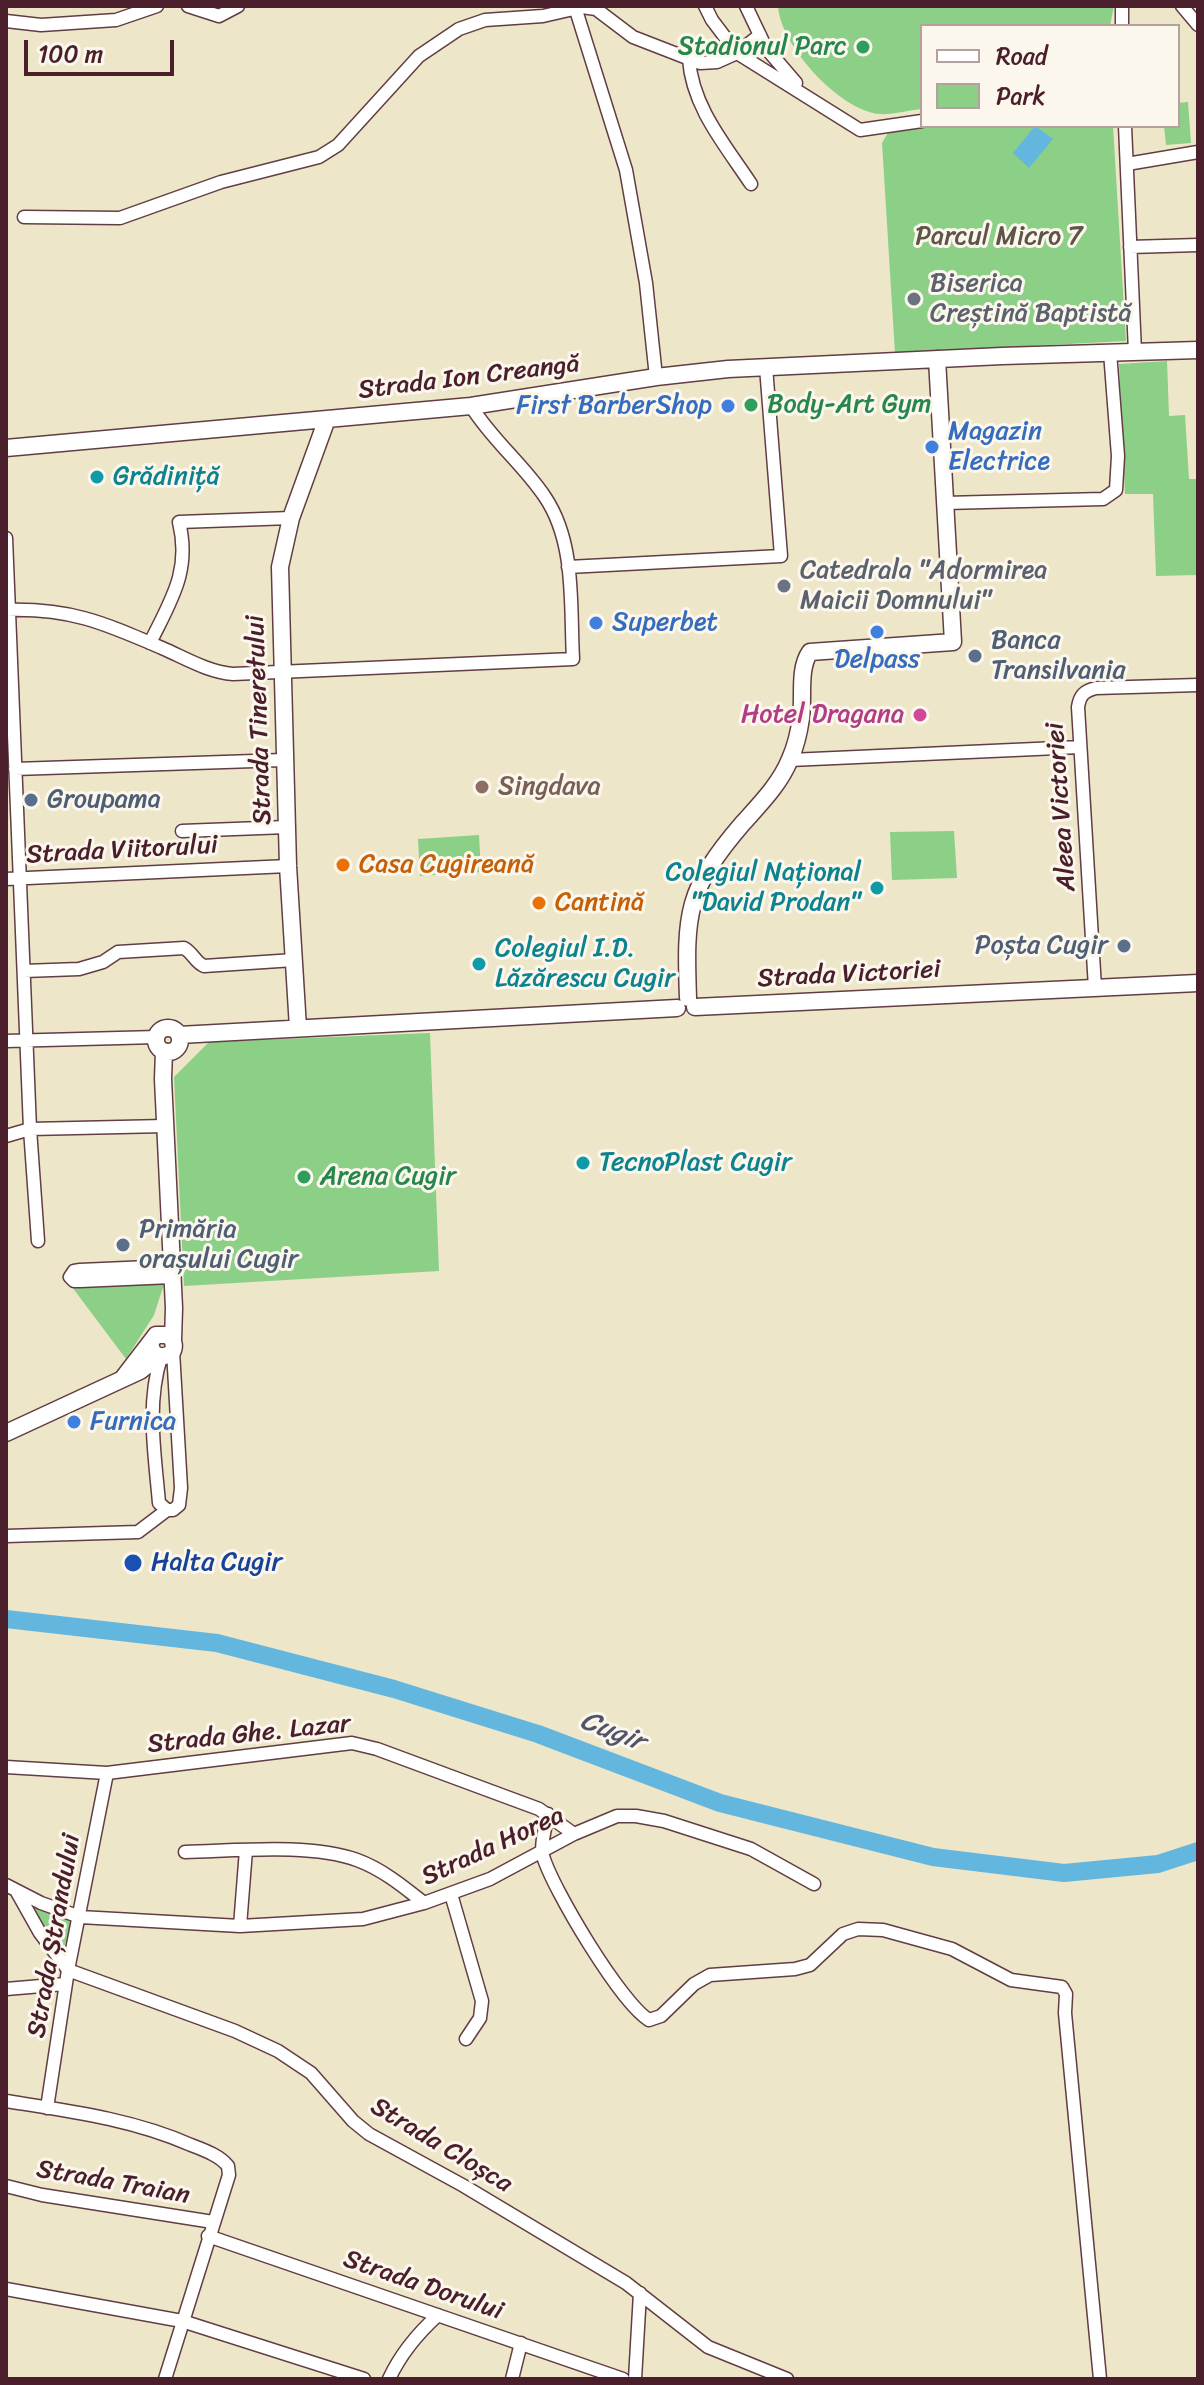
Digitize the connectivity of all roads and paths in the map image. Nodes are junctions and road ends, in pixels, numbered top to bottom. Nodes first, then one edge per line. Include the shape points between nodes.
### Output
1 (157, 6) edge
2 (188, 6) edge
3 (238, 6) edge
4 (481, 6) edge
5 (705, 6) edge
6 (746, 6) edge
7 (1182, 6) edge
8 (575, 7) edge
9 (485, 20) junction
10 (6, 21) edge
11 (1198, 25) edge
12 (760, 35) junction
13 (737, 53) junction
14 (689, 59) junction
15 (807, 95) junction
16 (920, 121) edge
17 (1125, 128) edge
18 (1198, 152) edge
19 (1127, 164) junction
20 (751, 184) dead end
21 (24, 217) dead end
22 (1198, 245) edge
23 (1130, 247) junction
24 (1198, 350) edge
25 (1110, 352) junction
26 (1135, 352) junction
27 (937, 359) junction
28 (766, 367) junction
29 (656, 377) junction
30 (471, 406) junction
31 (327, 419) junction
32 (6, 448) edge
33 (945, 503) junction
34 (291, 518) junction
35 (6, 538) edge
36 (7, 566) edge
37 (568, 567) junction
38 (8, 610) edge
39 (150, 643) junction
40 (282, 673) junction
41 (1198, 685) edge
42 (9, 719) edge
43 (1080, 747) junction
44 (284, 760) junction
45 (790, 760) junction
46 (15, 769) junction
47 (287, 827) junction
48 (182, 831) dead end
49 (288, 866) junction
50 (20, 877) junction
51 (6, 879) edge
52 (294, 960) junction
53 (24, 971) junction
54 (1198, 983) edge
55 (1095, 988) junction
56 (687, 1004) junction
57 (298, 1028) junction
58 (27, 1040) junction
59 (6, 1041) edge
60 (160, 1044) junction
61 (165, 1126) junction
62 (30, 1129) junction
63 (6, 1136) edge
64 (38, 1241) dead end
65 (80, 1276) dead end
66 (172, 1277) junction
67 (161, 1348) junction
68 (6, 1433) edge
69 (167, 1510) junction
70 (6, 1536) edge
71 (6, 1767) edge
72 (107, 1773) junction
73 (548, 1814) junction
74 (574, 1834) junction
75 (246, 1850) junction
76 (185, 1852) dead end
77 (542, 1853) junction
78 (814, 1884) dead end
79 (11, 1889) edge
80 (451, 1894) junction
81 (424, 1903) junction
82 (80, 1917) junction
83 (240, 1926) junction
84 (68, 1970) junction
85 (65, 1984) junction
86 (6, 1989) edge
87 (466, 2039) dead end
88 (6, 2101) edge
89 (47, 2108) junction
90 (6, 2186) edge
91 (213, 2222) junction
92 (208, 2236) junction
93 (6, 2289) edge
94 (640, 2293) junction
95 (438, 2315) junction
96 (182, 2321) junction
97 (521, 2343) junction
98 (165, 2379) edge
99 (364, 2379) edge
100 (389, 2379) edge
101 (512, 2379) edge
102 (623, 2379) edge
103 (635, 2379) edge
104 (787, 2379) edge
105 (1100, 2379) edge

1 - 10 street via 116,20 41,25
2 - 3 street via 219,16
4 - 9 street
5 - 13 street
6 - 12 street
7 - 11 street
8 - 9 street via 543,16
8 - 14 street via 596,9 633,37
8 - 29 street via 626,170
9 - 21 street via 459,29 419,56 338,145 319,157 221,182 120,218
12 - 13 street
12 - 15 street
13 - 14 street via 709,64
13 - 15 street
14 - 20 street via 708,120
15 - 16 street via 860,130
17 - 19 street
18 - 19 street
19 - 23 street
22 - 23 street
23 - 26 street
24 - 26 street, Strada Ion Creangă
25 - 26 street, Strada Ion Creangă
25 - 27 street, Strada Ion Creangă
25 - 33 street via 1116,490 1103,499
27 - 28 street, Strada Ion Creangă
27 - 33 street
28 - 29 street, Strada Ion Creangă
28 - 37 street via 781,556
29 - 30 street, Strada Ion Creangă
30 - 31 street, Strada Ion Creangă
30 - 37 street via 545,496 558,522
31 - 32 street, Strada Ion Creangă
31 - 34 street, Strada Tineretului
33 - 45 street via 953,642 810,652
34 - 39 street via 179,522 184,552 180,578
34 - 40 street, Strada Tineretului via 280,567
35 - 36 street
36 - 38 street
37 - 40 street via 573,659
38 - 39 street via 72,613
38 - 42 street
39 - 40 street via 222,673
40 - 44 street, Strada Tineretului
41 - 43 street, Aleea Victoriei via 1087,690 1079,698
42 - 46 street
43 - 45 street
43 - 55 street, Aleea Victoriei
44 - 46 street
44 - 47 street, Strada Tineretului
45 - 56 street via 776,785 714,858 695,892
46 - 50 street
47 - 48 street
47 - 49 street, Strada Tineretului
49 - 50 street, Strada Viitorului
49 - 52 street, Strada Tineretului
50 - 51 street, Strada Viitorului
50 - 53 street
52 - 53 street via 204,966 184,948 118,952 79,969
52 - 57 street, Strada Tineretului
53 - 58 street
54 - 55 street, Strada Victoriei
55 - 56 street, Strada Victoriei
56 - 57 street, Strada Victoriei
57 - 60 street, Strada Victoriei via 179,1035 175,1049
58 - 59 street
58 - 60 street
58 - 62 street
60 - 61 street
61 - 62 street
61 - 66 street
62 - 63 street
62 - 64 street
65 - 66 street
66 - 67 street
67 - 68 street via 120,1381
67 - 69 street via 152,1408 159,1503
67 - 69 street via 181,1498 179,1505
69 - 70 street via 138,1532
71 - 72 street, Strada Ghe. Lazar
72 - 73 street, Strada Ghe. Lazar via 352,1743
72 - 82 street, Strada Ștrandului
73 - 74 street, Strada Ghe. Lazar
73 - 77 street
74 - 77 street, Strada Horea
74 - 78 street, Strada Horea via 617,1816 664,1821 751,1849
75 - 76 street
75 - 81 street via 313,1851 357,1860
75 - 83 street
77 - 80 street, Strada Horea
77 - 105 street via 595,1952 649,2020 710,1975 810,1965 843,1934 867,1929 952,1949 1011,1980 1062,1987
79 - 82 street, Strada Horea
79 - 84 street
80 - 81 street, Strada Horea
80 - 87 street via 482,2001 480,2018
81 - 83 street, Strada Horea via 363,1919
82 - 83 street, Strada Horea
82 - 84 street, Strada Ștrandului
84 - 85 street, Strada Ștrandului
84 - 94 street, Strada Cloșca via 278,2051 311,2073 369,2134
85 - 86 street
85 - 89 street, Strada Ștrandului
88 - 89 street
89 - 91 street via 145,2127 220,2158 229,2175
90 - 91 street, Strada Traian
91 - 92 street
92 - 95 street, Strada Dorului
92 - 96 street
93 - 96 street
94 - 103 street
94 - 104 street, Strada Cloșca via 708,2347
95 - 97 street, Strada Dorului
95 - 100 street via 409,2344
96 - 98 street
96 - 99 street
97 - 101 street
97 - 102 street, Strada Dorului

